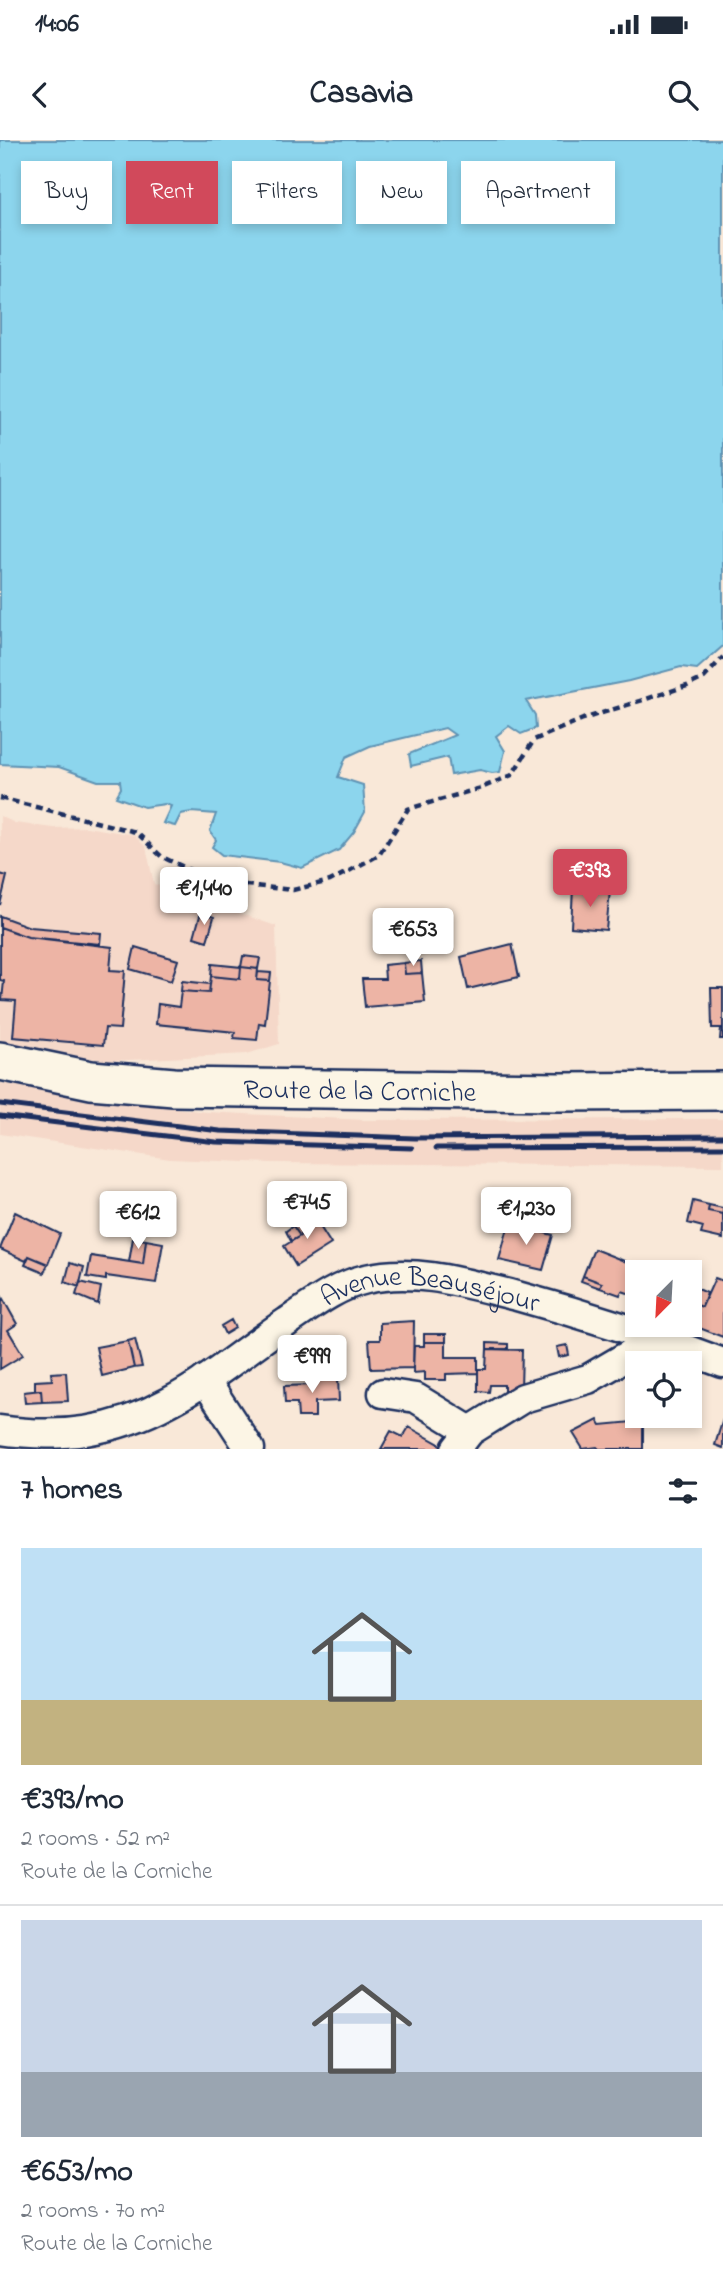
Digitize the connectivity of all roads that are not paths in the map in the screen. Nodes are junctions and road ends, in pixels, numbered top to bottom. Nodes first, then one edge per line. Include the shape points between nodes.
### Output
1 (0, 1061) edge
2 (723, 1091) edge
3 (658, 1338) junction
4 (723, 1363) edge
5 (205, 1380) junction
6 (383, 1393) dead end
7 (0, 1430) edge
8 (463, 1440) edge
9 (250, 1449) edge

1 - 2 main road, Route de la Corniche via 91,1080 174,1087
3 - 4 street, Avenue Beauséjour
3 - 5 street, Avenue Beauséjour via 453,1280 388,1275 338,1289
3 - 8 street via 588,1379 523,1398
5 - 7 street, Avenue Beauséjour via 141,1415 93,1430 63,1435
5 - 9 street
6 - 8 street via 416,1398

